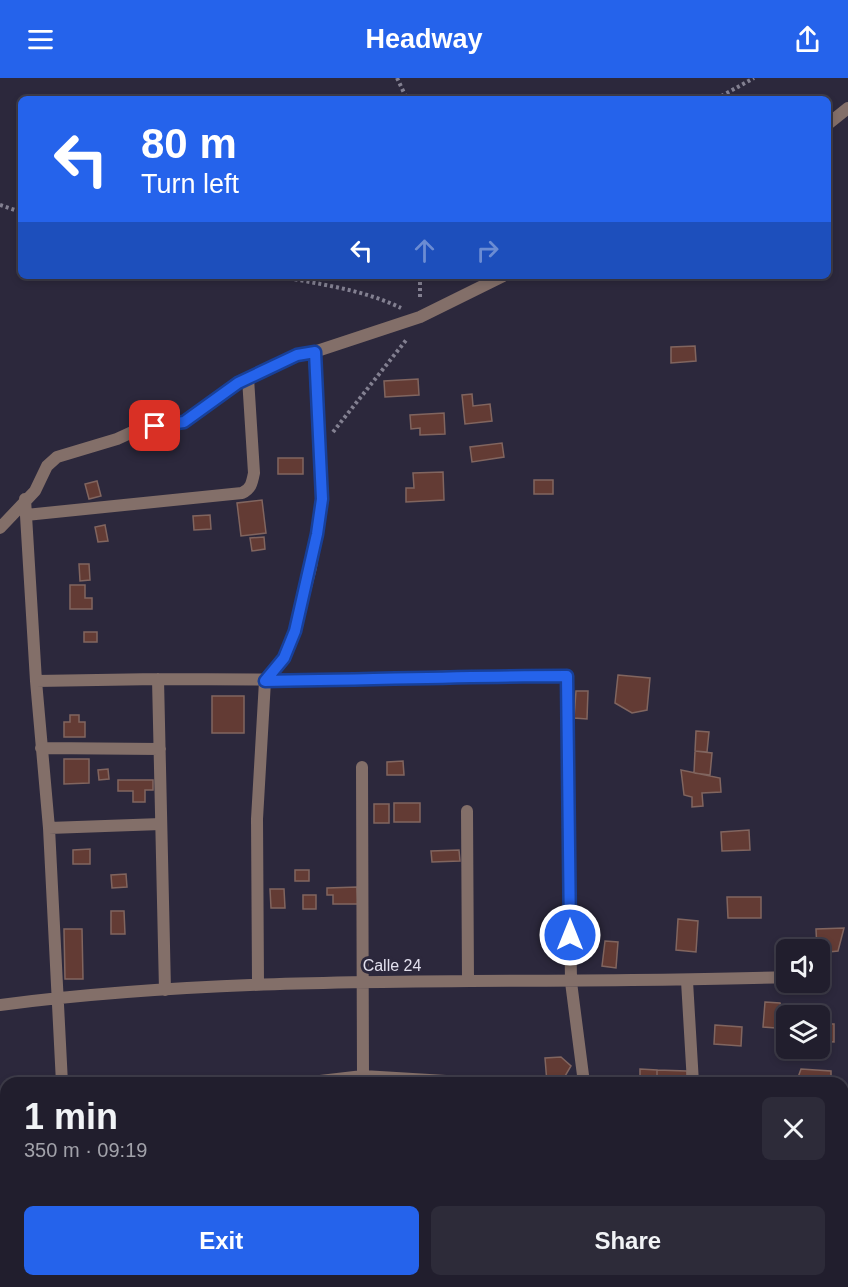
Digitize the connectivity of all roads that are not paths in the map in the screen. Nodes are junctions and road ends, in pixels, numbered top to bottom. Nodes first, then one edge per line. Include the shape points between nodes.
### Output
1 (848, 108) edge
2 (831, 122) edge
3 (497, 279) edge
4 (315, 352) junction
5 (248, 378) junction
6 (25, 499) junction
7 (26, 515) junction
8 (0, 528) edge
9 (158, 679) junction
10 (36, 681) junction
11 (265, 681) junction
12 (41, 748) junction
13 (160, 749) junction
14 (362, 767) dead end
15 (467, 811) dead end
16 (161, 824) junction
17 (49, 828) junction
18 (776, 977) edge
19 (363, 981) junction
20 (468, 981) junction
21 (687, 981) junction
22 (571, 982) junction
23 (258, 983) junction
24 (165, 990) junction
25 (57, 998) junction
26 (0, 1005) edge
27 (363, 1076) junction
28 (62, 1077) edge
29 (354, 1077) edge
30 (379, 1077) edge
31 (583, 1077) edge
32 (693, 1077) edge

1 - 2 street
3 - 4 street via 420,317
4 - 5 street via 297,355
4 - 11 street via 322,499 295,631 284,658
5 - 6 street via 184,422 147,427 57,457 47,466 35,491
5 - 7 street via 254,473 247,491
6 - 7 street
6 - 8 street
7 - 10 street
9 - 10 street
9 - 11 street
9 - 13 street
10 - 12 street
11 - 22 street via 567,676
11 - 23 street via 258,819
12 - 13 street
12 - 17 street
13 - 16 street
14 - 19 street
15 - 20 street
16 - 17 street
16 - 24 street
17 - 25 street
18 - 21 street, Calle 24
19 - 20 street, Calle 24
19 - 23 street, Calle 24
19 - 27 street
20 - 22 street, Calle 24
21 - 22 street, Calle 24
21 - 32 street
22 - 31 street
23 - 24 street, Calle 24
24 - 25 street, Calle 24
25 - 26 street, Calle 24
25 - 28 street
27 - 29 street
27 - 30 street

